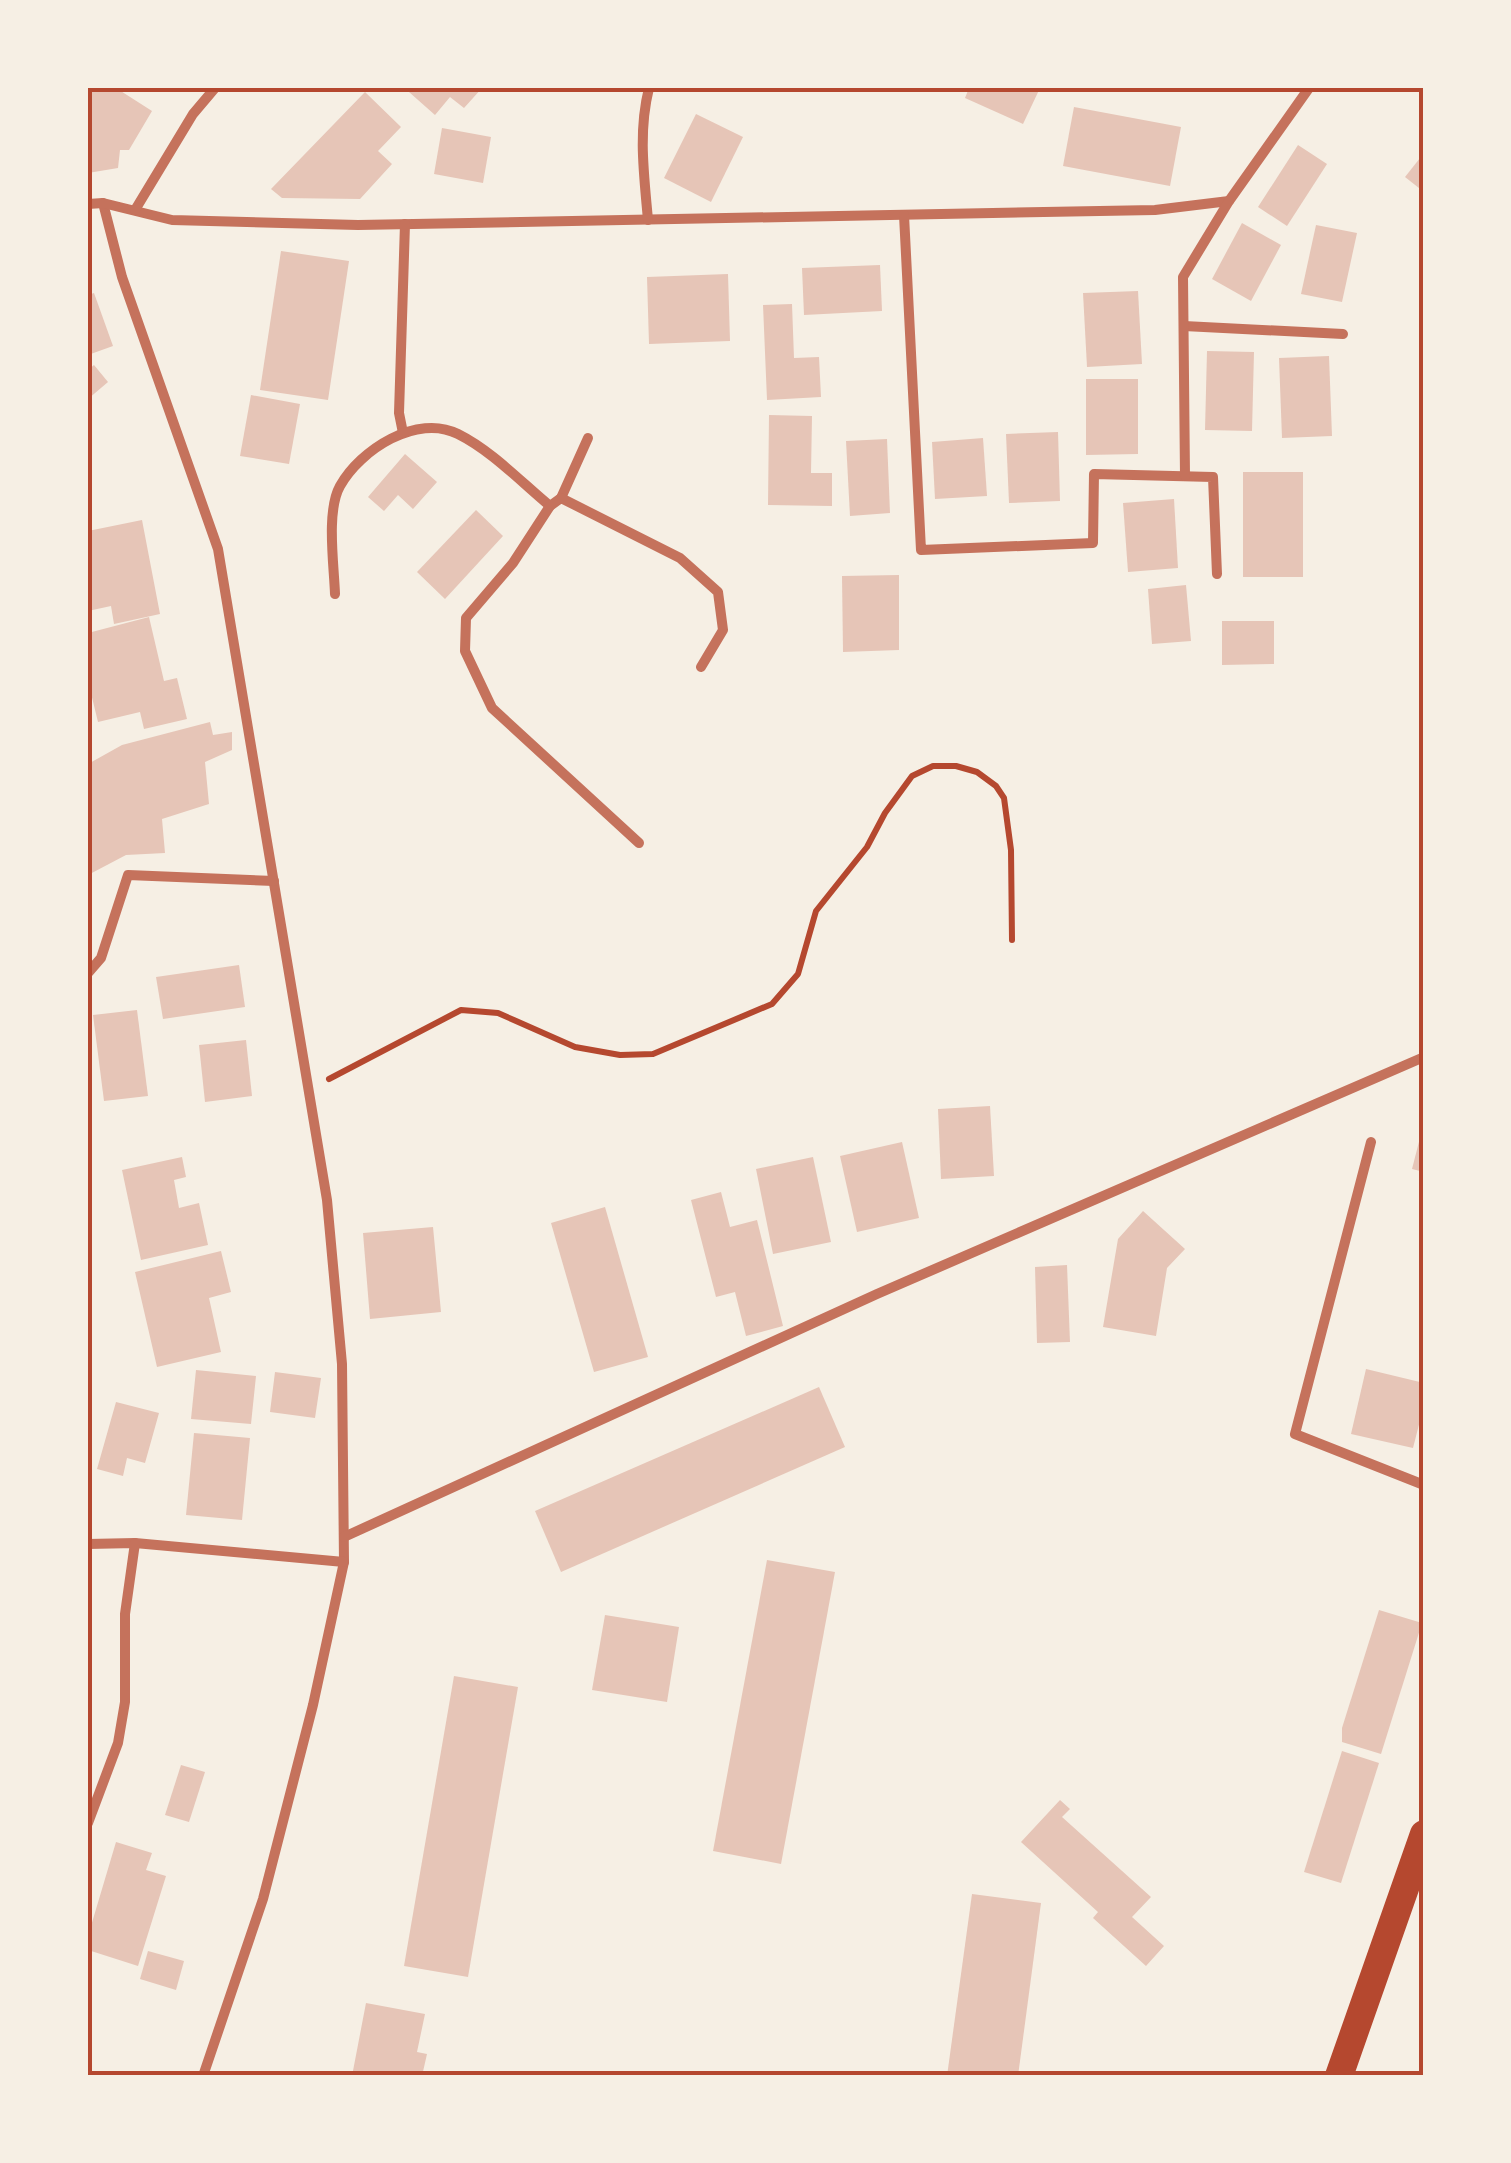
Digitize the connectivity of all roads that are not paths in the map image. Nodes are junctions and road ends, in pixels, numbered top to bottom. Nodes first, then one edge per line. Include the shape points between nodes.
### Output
1 (215, 88) edge
2 (649, 88) edge
3 (1310, 88) edge
4 (1228, 201) junction
5 (103, 203) junction
6 (88, 204) edge
7 (135, 210) junction
8 (904, 214) junction
9 (648, 220) junction
10 (405, 224) junction
11 (1184, 326) junction
12 (1343, 334) dead end
13 (403, 433) junction
14 (588, 438) dead end
15 (1185, 476) junction
16 (561, 498) junction
17 (550, 506) junction
18 (1217, 574) dead end
19 (335, 594) dead end
20 (702, 667) dead end
21 (640, 843) dead end
22 (274, 881) junction
23 (88, 973) edge
24 (1424, 1057) edge
25 (1371, 1142) dead end
26 (1424, 1485) edge
27 (344, 1537) junction
28 (135, 1543) junction
29 (88, 1544) edge
30 (344, 1562) junction
31 (88, 1823) edge
32 (1422, 1843) edge
33 (203, 2076) edge
34 (1339, 2076) edge

1 - 7 street
2 - 9 street via 641,148
3 - 4 street
4 - 8 street via 1155,210
4 - 11 street via 1182,277
5 - 6 street
5 - 7 street
5 - 22 street via 122,277 218,548
7 - 10 street via 172,220
8 - 9 street
8 - 15 street via 921,550 1093,543 1094,474
9 - 10 street
10 - 13 street
11 - 12 street
11 - 15 street
13 - 17 street via 454,432
13 - 19 street via 365,457 339,488
14 - 16 street
15 - 18 street via 1213,477
16 - 17 street
16 - 20 street via 680,558 718,592 723,630
17 - 21 street via 466,618 465,651 492,708
22 - 23 street via 128,875 101,958
22 - 27 street via 327,1200 342,1364
24 - 27 street via 877,1294
25 - 26 street via 1295,1434
27 - 30 street
28 - 29 street
28 - 30 street
28 - 31 street via 125,1614 125,1702 118,1743
30 - 33 street via 263,1900
32 - 34 highway

